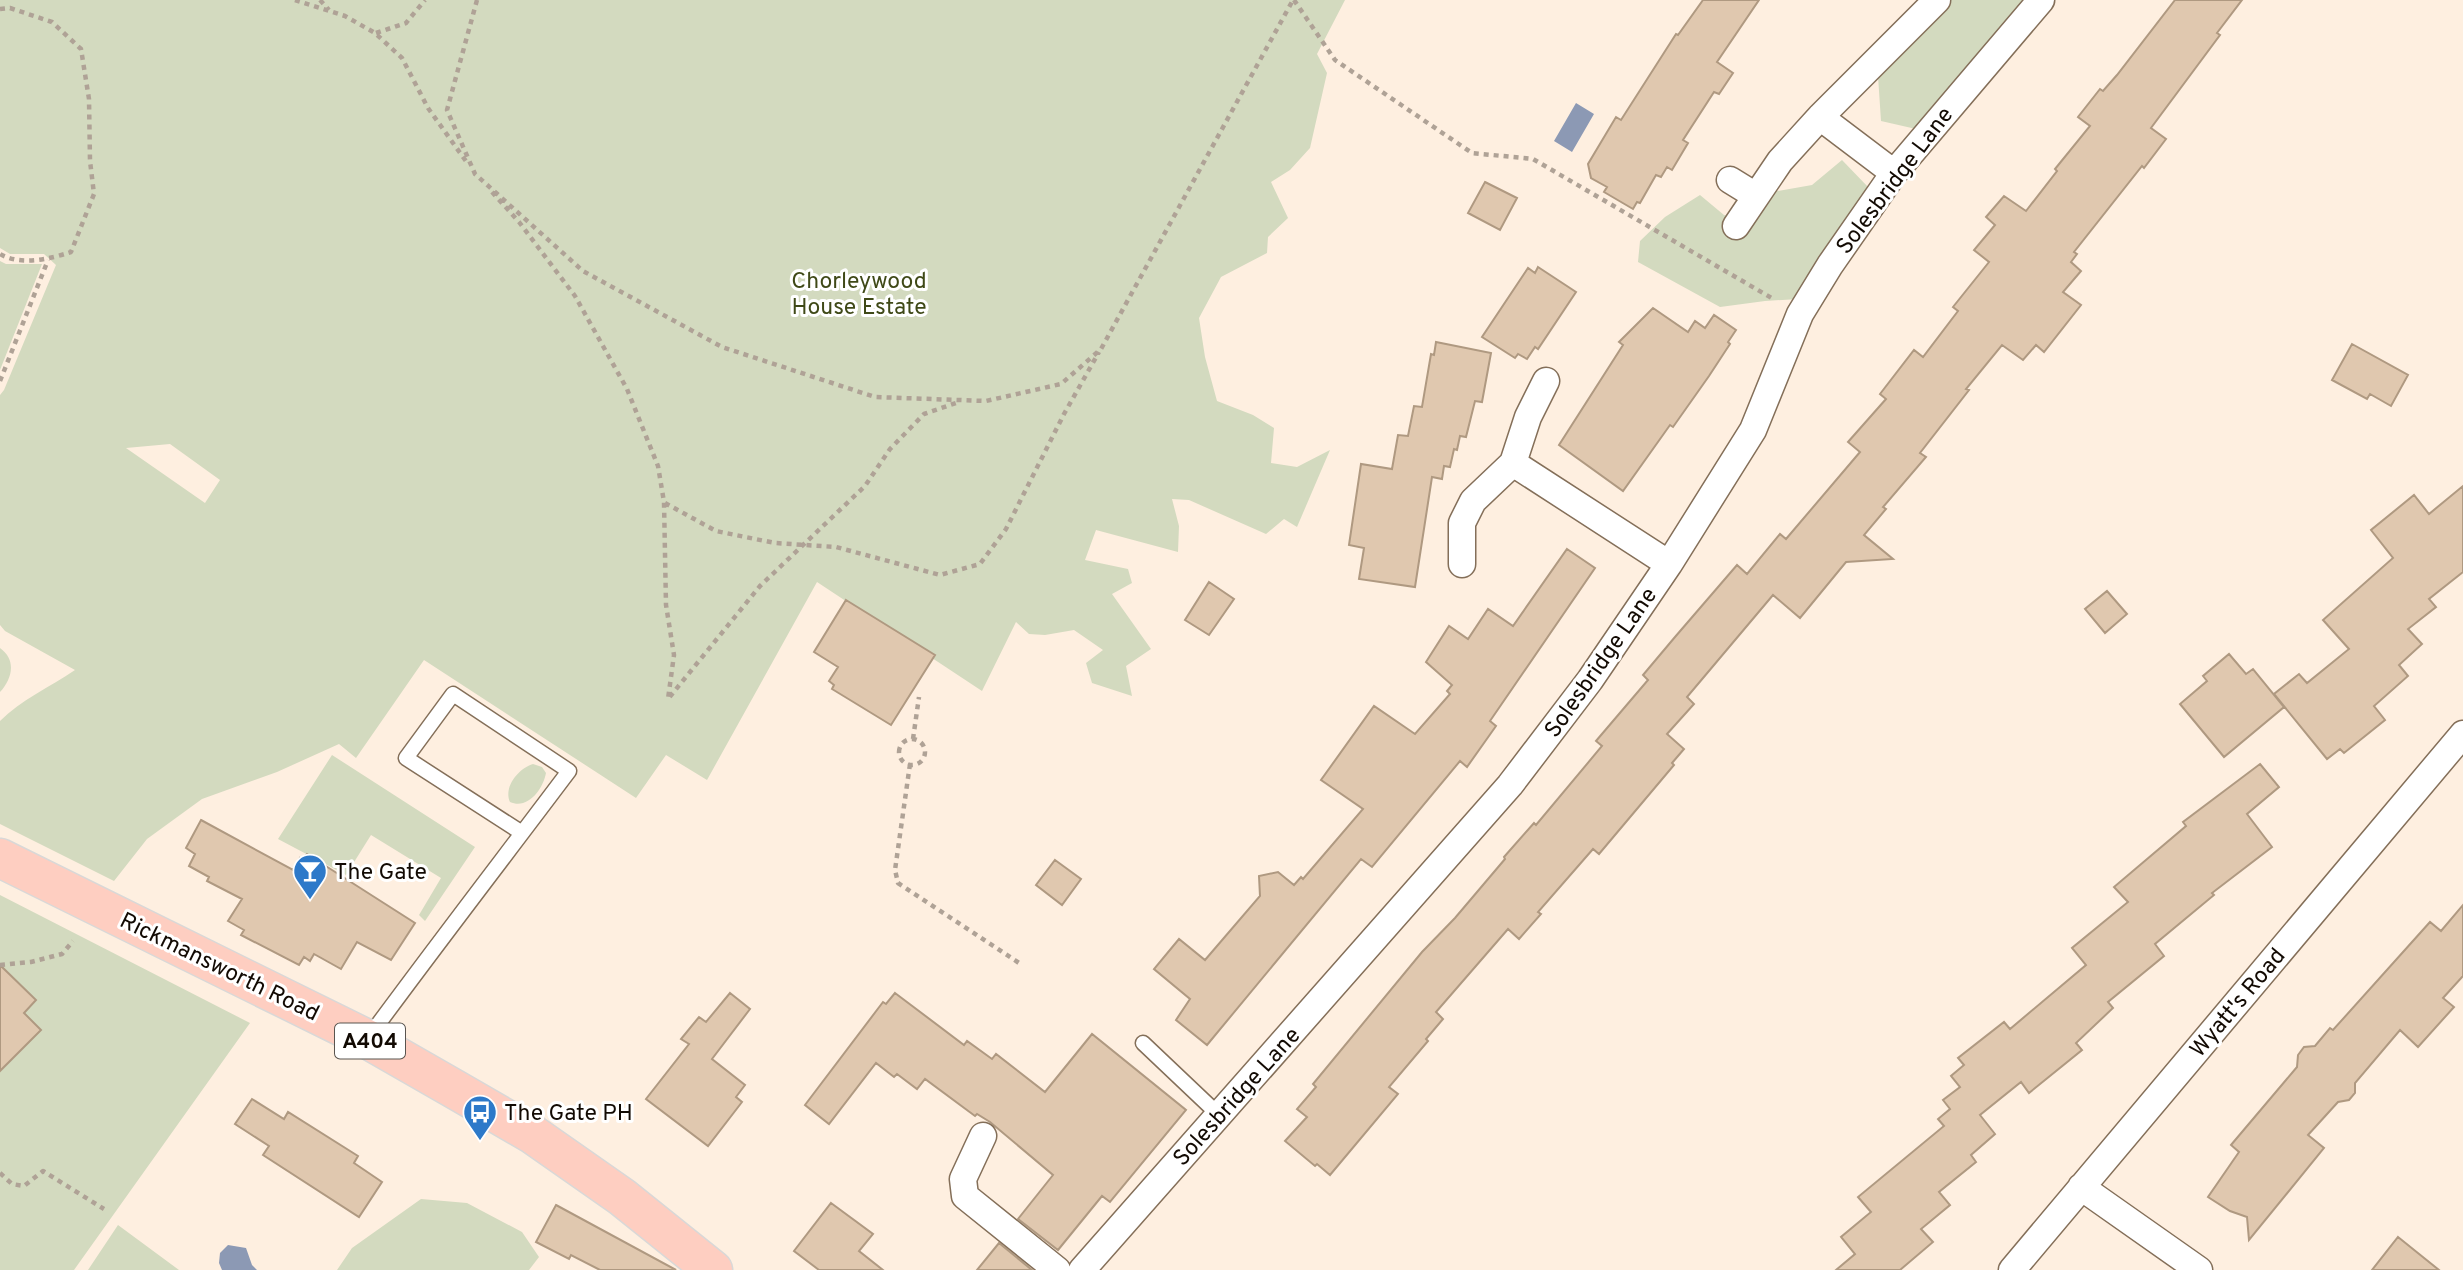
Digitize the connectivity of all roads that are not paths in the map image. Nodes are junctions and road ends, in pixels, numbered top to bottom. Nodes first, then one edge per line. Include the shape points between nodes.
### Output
1 (1937, 0) edge
2 (2040, 0) edge
3 (1820, 117) junction
4 (1894, 173) junction
5 (1730, 180) dead end
6 (1756, 196) junction
7 (1736, 226) dead end
8 (1546, 382) dead end
9 (1513, 463) junction
10 (1462, 564) dead end
11 (1669, 564) junction
12 (2463, 734) edge
13 (522, 834) junction
14 (0, 858) edge
15 (367, 1039) junction
16 (1143, 1043) dead end
17 (1220, 1116) junction
18 (983, 1136) dead end
19 (2081, 1187) junction
20 (713, 1270) edge
21 (1057, 1270) edge
22 (1082, 1270) edge
23 (2012, 1270) edge
24 (2199, 1270) edge

1 - 3 street
2 - 4 street, Solesbridge Lane
3 - 4 street
3 - 6 street
4 - 11 street, Solesbridge Lane via 1800,314 1753,430
5 - 6 street
6 - 7 street
8 - 9 street
9 - 10 street via 1473,501 1462,523
9 - 11 street
11 - 17 street, Solesbridge Lane via 1590,680 1510,785
12 - 19 street, Wyatt's Road
13 - 13 lane via 569,771 453,694 406,758
13 - 15 lane
14 - 15 main road, Rickmansworth Road / A404
15 - 20 main road, Rickmansworth Road / A404 via 532,1134 622,1197
16 - 17 lane
17 - 22 street, Solesbridge Lane
18 - 21 street via 963,1178 965,1196
19 - 23 street, Wyatt's Road
19 - 24 street

